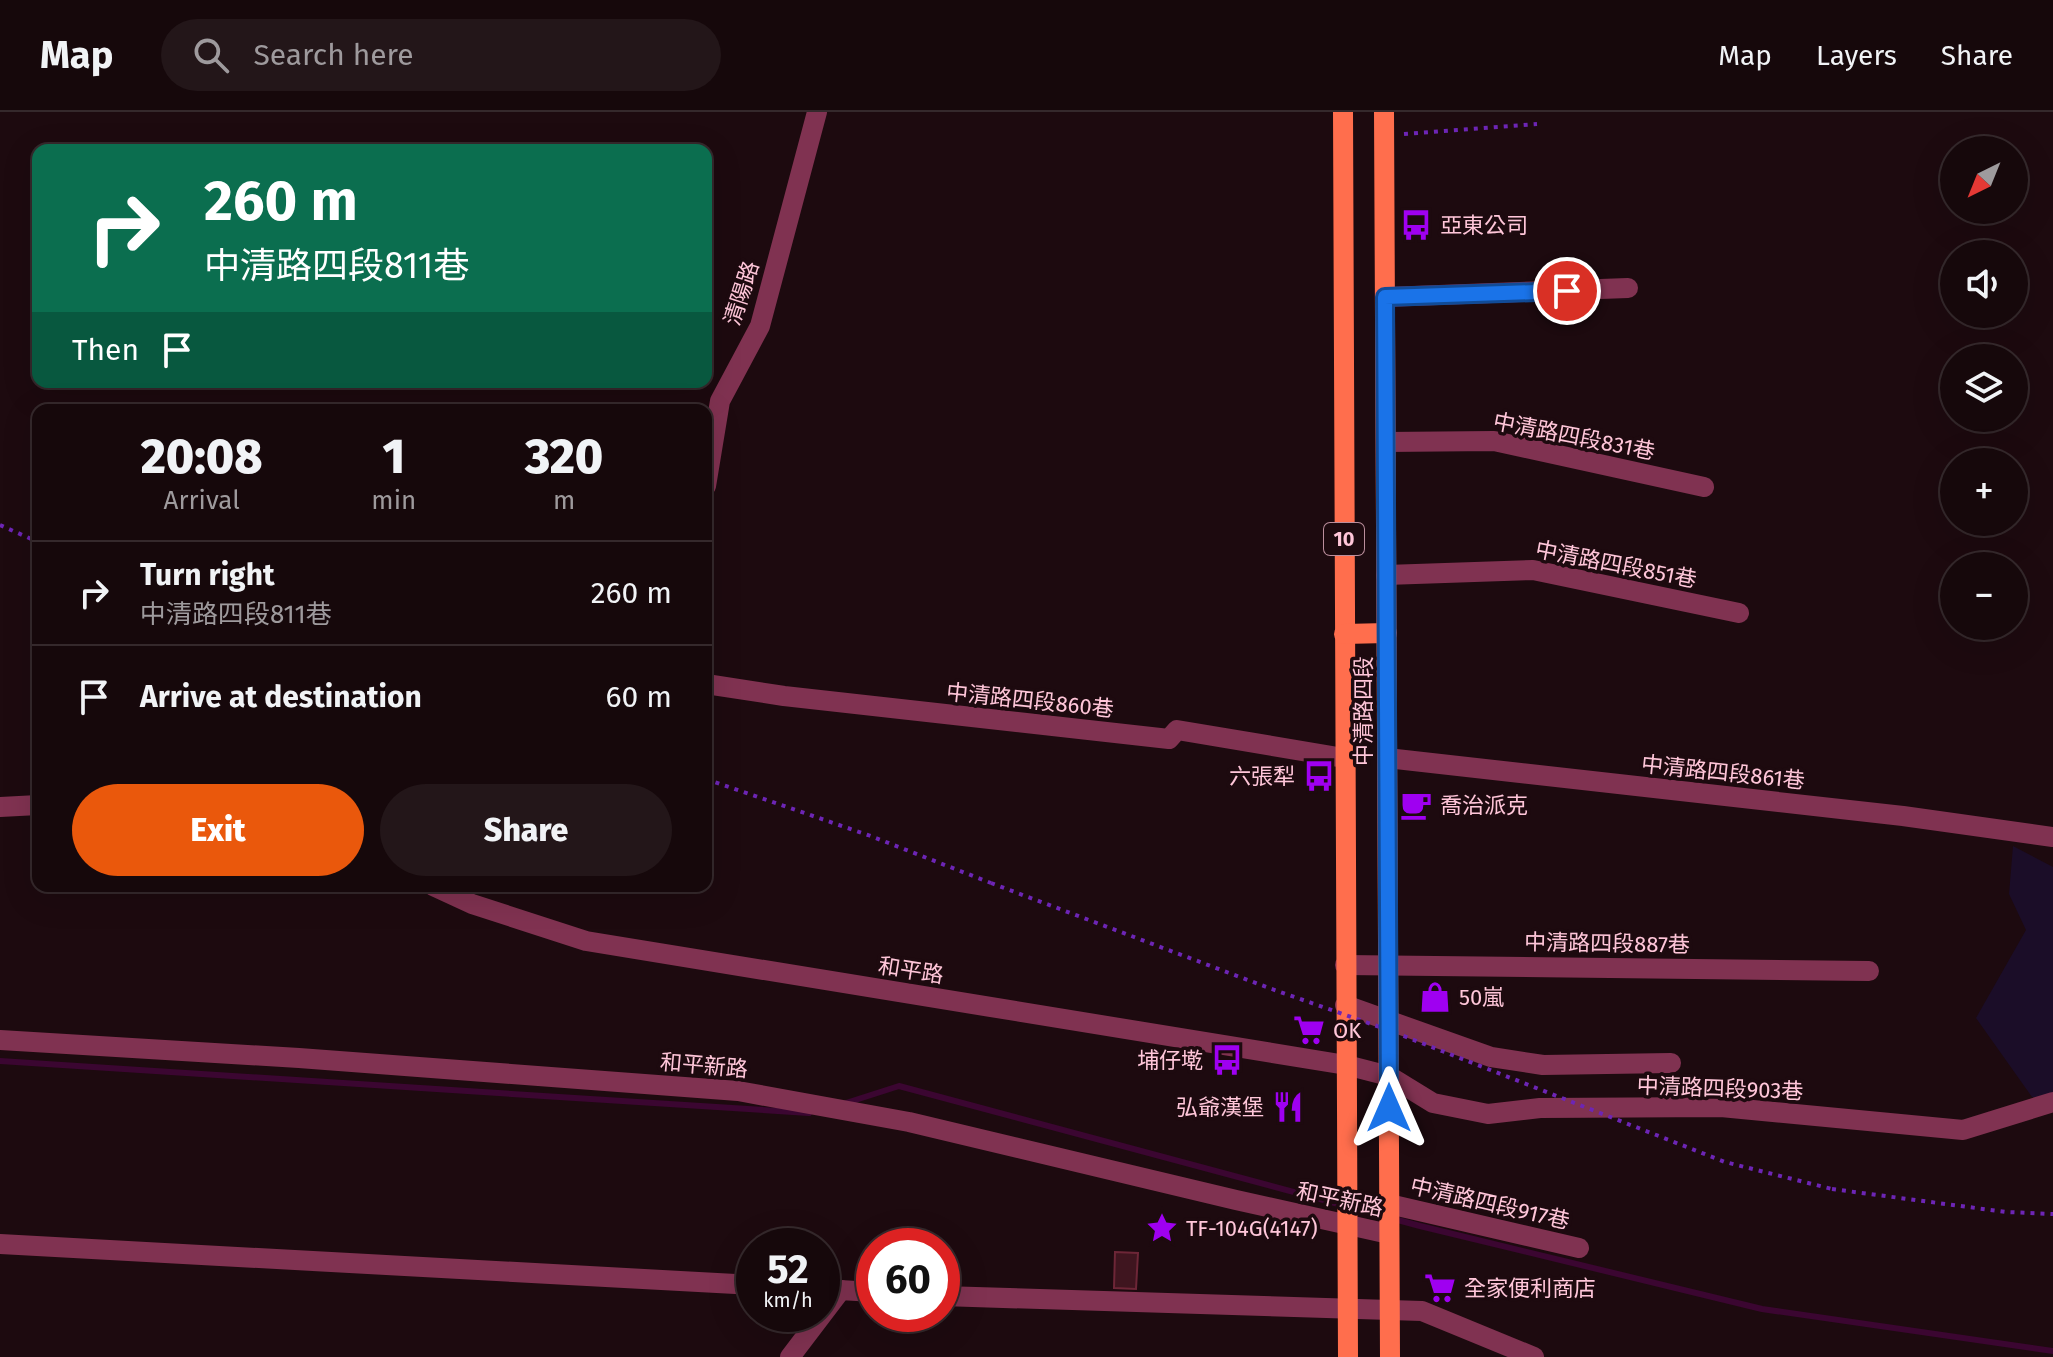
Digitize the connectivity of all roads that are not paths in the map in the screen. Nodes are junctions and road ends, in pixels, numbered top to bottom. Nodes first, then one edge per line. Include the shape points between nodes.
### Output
1 (817, 112) edge
2 (1343, 112) edge
3 (1384, 112) edge
4 (1628, 288) dead end
5 (1385, 297) junction
6 (1386, 442) junction
7 (712, 450) edge
8 (1704, 487) dead end
9 (1386, 575) junction
10 (1739, 613) dead end
11 (1387, 633) junction
12 (1344, 634) junction
13 (712, 685) edge
14 (1344, 758) junction
15 (1387, 758) junction
16 (32, 805) edge
17 (0, 807) edge
18 (2053, 837) edge
19 (446, 892) edge
20 (1388, 964) junction
21 (1345, 965) junction
22 (1869, 971) dead end
23 (1345, 1005) junction
24 (1388, 1021) junction
25 (0, 1040) edge
26 (1671, 1063) dead end
27 (1346, 1065) junction
28 (1389, 1076) junction
29 (2053, 1102) edge
30 (1346, 1212) junction
31 (1389, 1219) junction
32 (0, 1244) edge
33 (1579, 1248) dead end
34 (736, 1284) edge
35 (960, 1297) edge
36 (1346, 1308) junction
37 (1389, 1310) junction
38 (805, 1332) edge
39 (1523, 1355) edge
40 (790, 1357) edge
41 (1348, 1357) edge
42 (1390, 1357) edge

1 - 7 street, 清陽路 via 760,326 720,401
2 - 12 main road, 中清路四段 / 10
3 - 5 main road, 中清路四段 / 10
4 - 5 street
5 - 6 main road, 中清路四段 / 10
6 - 8 street, 中清路四段831巷 via 1494,441
6 - 9 main road, 中清路四段 / 10
9 - 10 street, 中清路四段851巷 via 1533,570
9 - 11 main road, 中清路四段 / 10
11 - 12 main road
11 - 15 main road, 中清路四段 / 10
12 - 14 main road, 中清路四段 / 10
13 - 14 street, 中清路四段860巷 via 1169,739 1177,730
14 - 21 main road, 中清路四段 / 10
15 - 18 street, 中清路四段861巷
15 - 20 main road, 中清路四段 / 10
16 - 17 street
19 - 27 street, 和平路 via 586,941
20 - 21 street, 中清路四段887巷
20 - 22 street, 中清路四段887巷
20 - 24 main road, 中清路四段 / 10
21 - 23 main road, 中清路四段 / 10
23 - 24 street
23 - 27 main road, 中清路四段 / 10
24 - 26 street via 1491,1057 1543,1065
24 - 28 main road, 中清路四段 / 10
25 - 30 street, 和平新路 via 738,1091
27 - 28 street, 和平路
27 - 30 main road, 中清路四段 / 10
28 - 29 street, 中清路四段903巷 via 1433,1103 1488,1114 1540,1108 1721,1107 1963,1130
28 - 31 main road, 中清路四段 / 10
30 - 31 street, 和平新路
30 - 36 main road, 中清路四段 / 10
31 - 33 street, 中清路四段917巷
31 - 37 main road, 中清路四段 / 10
32 - 34 street
35 - 36 street
36 - 37 street
36 - 41 main road, 10
37 - 39 street via 1422,1311
37 - 42 main road, 10
38 - 40 street

